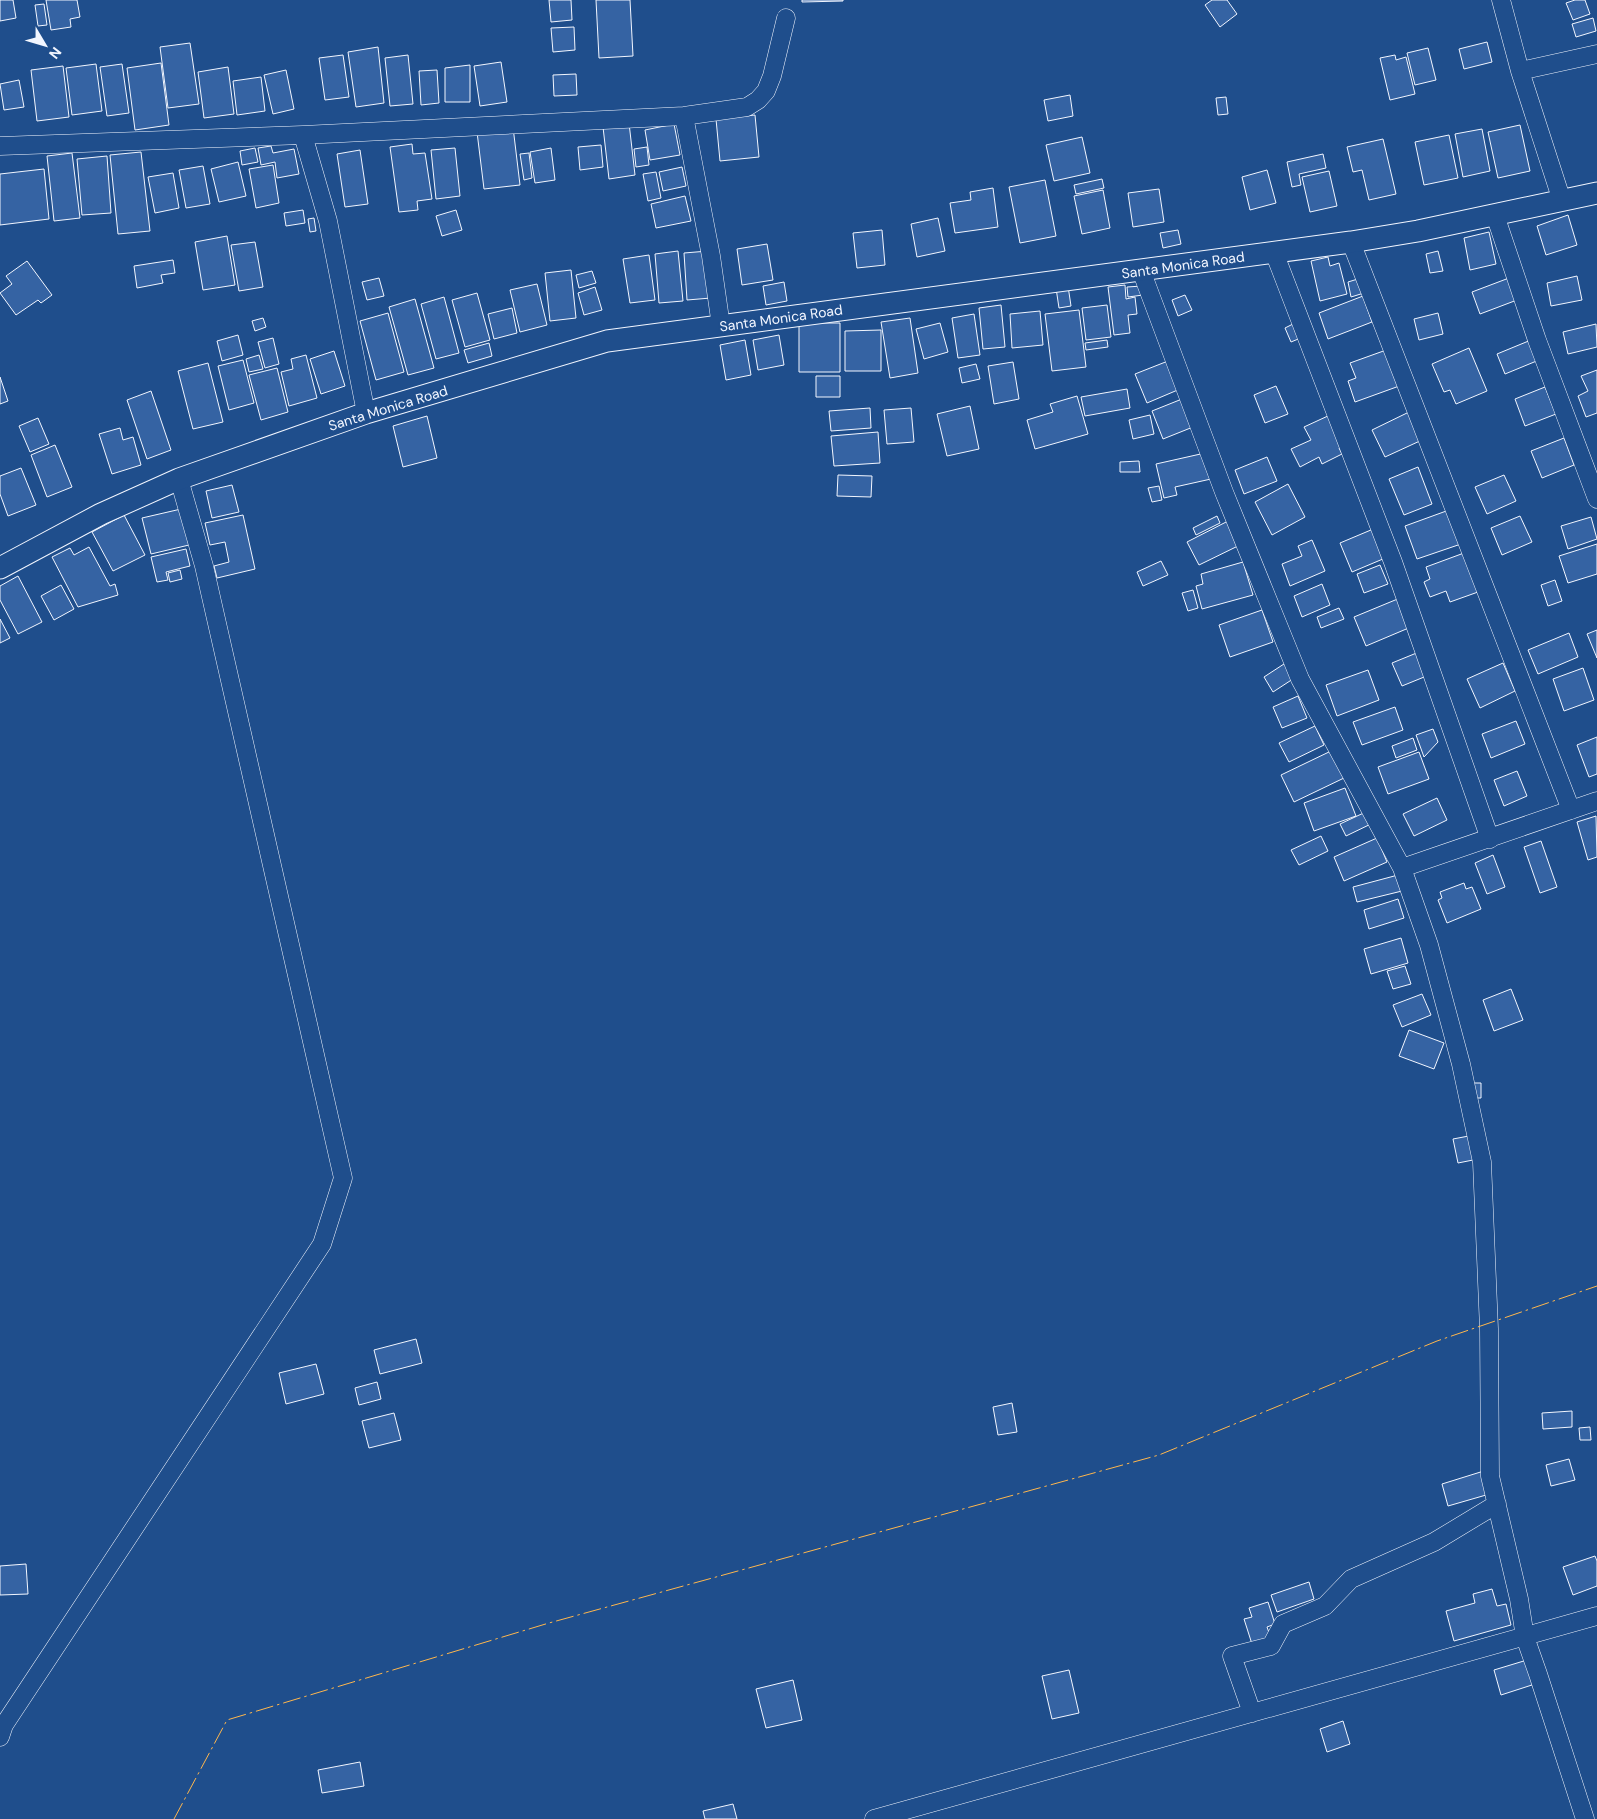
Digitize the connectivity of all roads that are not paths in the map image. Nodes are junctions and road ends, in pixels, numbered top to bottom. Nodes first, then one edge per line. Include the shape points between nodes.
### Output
1 (1501, 0) edge
2 (786, 18) dead end
3 (1597, 54) edge
4 (1520, 71) junction
5 (684, 116) junction
6 (303, 135) junction
7 (0, 146) edge
8 (1597, 193) edge
9 (1562, 201) junction
10 (1496, 215) junction
11 (1350, 242) junction
12 (1274, 252) junction
13 (1141, 270) junction
14 (721, 326) junction
15 (366, 413) junction
16 (179, 479) junction
17 (1597, 499) edge
18 (0, 568) edge
19 (1597, 801) edge
20 (1571, 810) junction
21 (1490, 839) junction
22 (1402, 868) junction
23 (1497, 1504) junction
24 (1597, 1616) edge
25 (1524, 1637) junction
26 (1252, 1713) junction
27 (0, 1736) edge
28 (874, 1819) edge
29 (1585, 1819) edge

1 - 4 street
2 - 5 street via 772,76 758,100 747,107
3 - 4 street
4 - 9 street
5 - 6 street
5 - 14 street
6 - 7 street
6 - 15 street via 328,221
8 - 9 street, Santa Monica Road
9 - 10 street, Santa Monica Road
10 - 11 street, Santa Monica Road
10 - 17 street via 1537,340
11 - 12 street, Santa Monica Road
11 - 20 street
12 - 13 street, Santa Monica Road
12 - 21 street via 1393,562
13 - 14 street, Santa Monica Road
13 - 22 street via 1224,492 1300,680
14 - 15 street, Santa Monica Road via 607,341
15 - 16 street, Santa Monica Road
16 - 18 street, Santa Monica Road via 101,514
16 - 27 street via 204,566 343,1178 322,1244 10,1716
19 - 20 street
20 - 21 street
21 - 22 street
22 - 23 street via 1429,946 1461,1064 1482,1162 1490,1329 1490,1476
23 - 25 street via 1519,1599
23 - 26 street via 1434,1542 1351,1578 1324,1606 1283,1624 1270,1646 1232,1656
24 - 25 street
25 - 26 street
25 - 29 street
26 - 28 street

